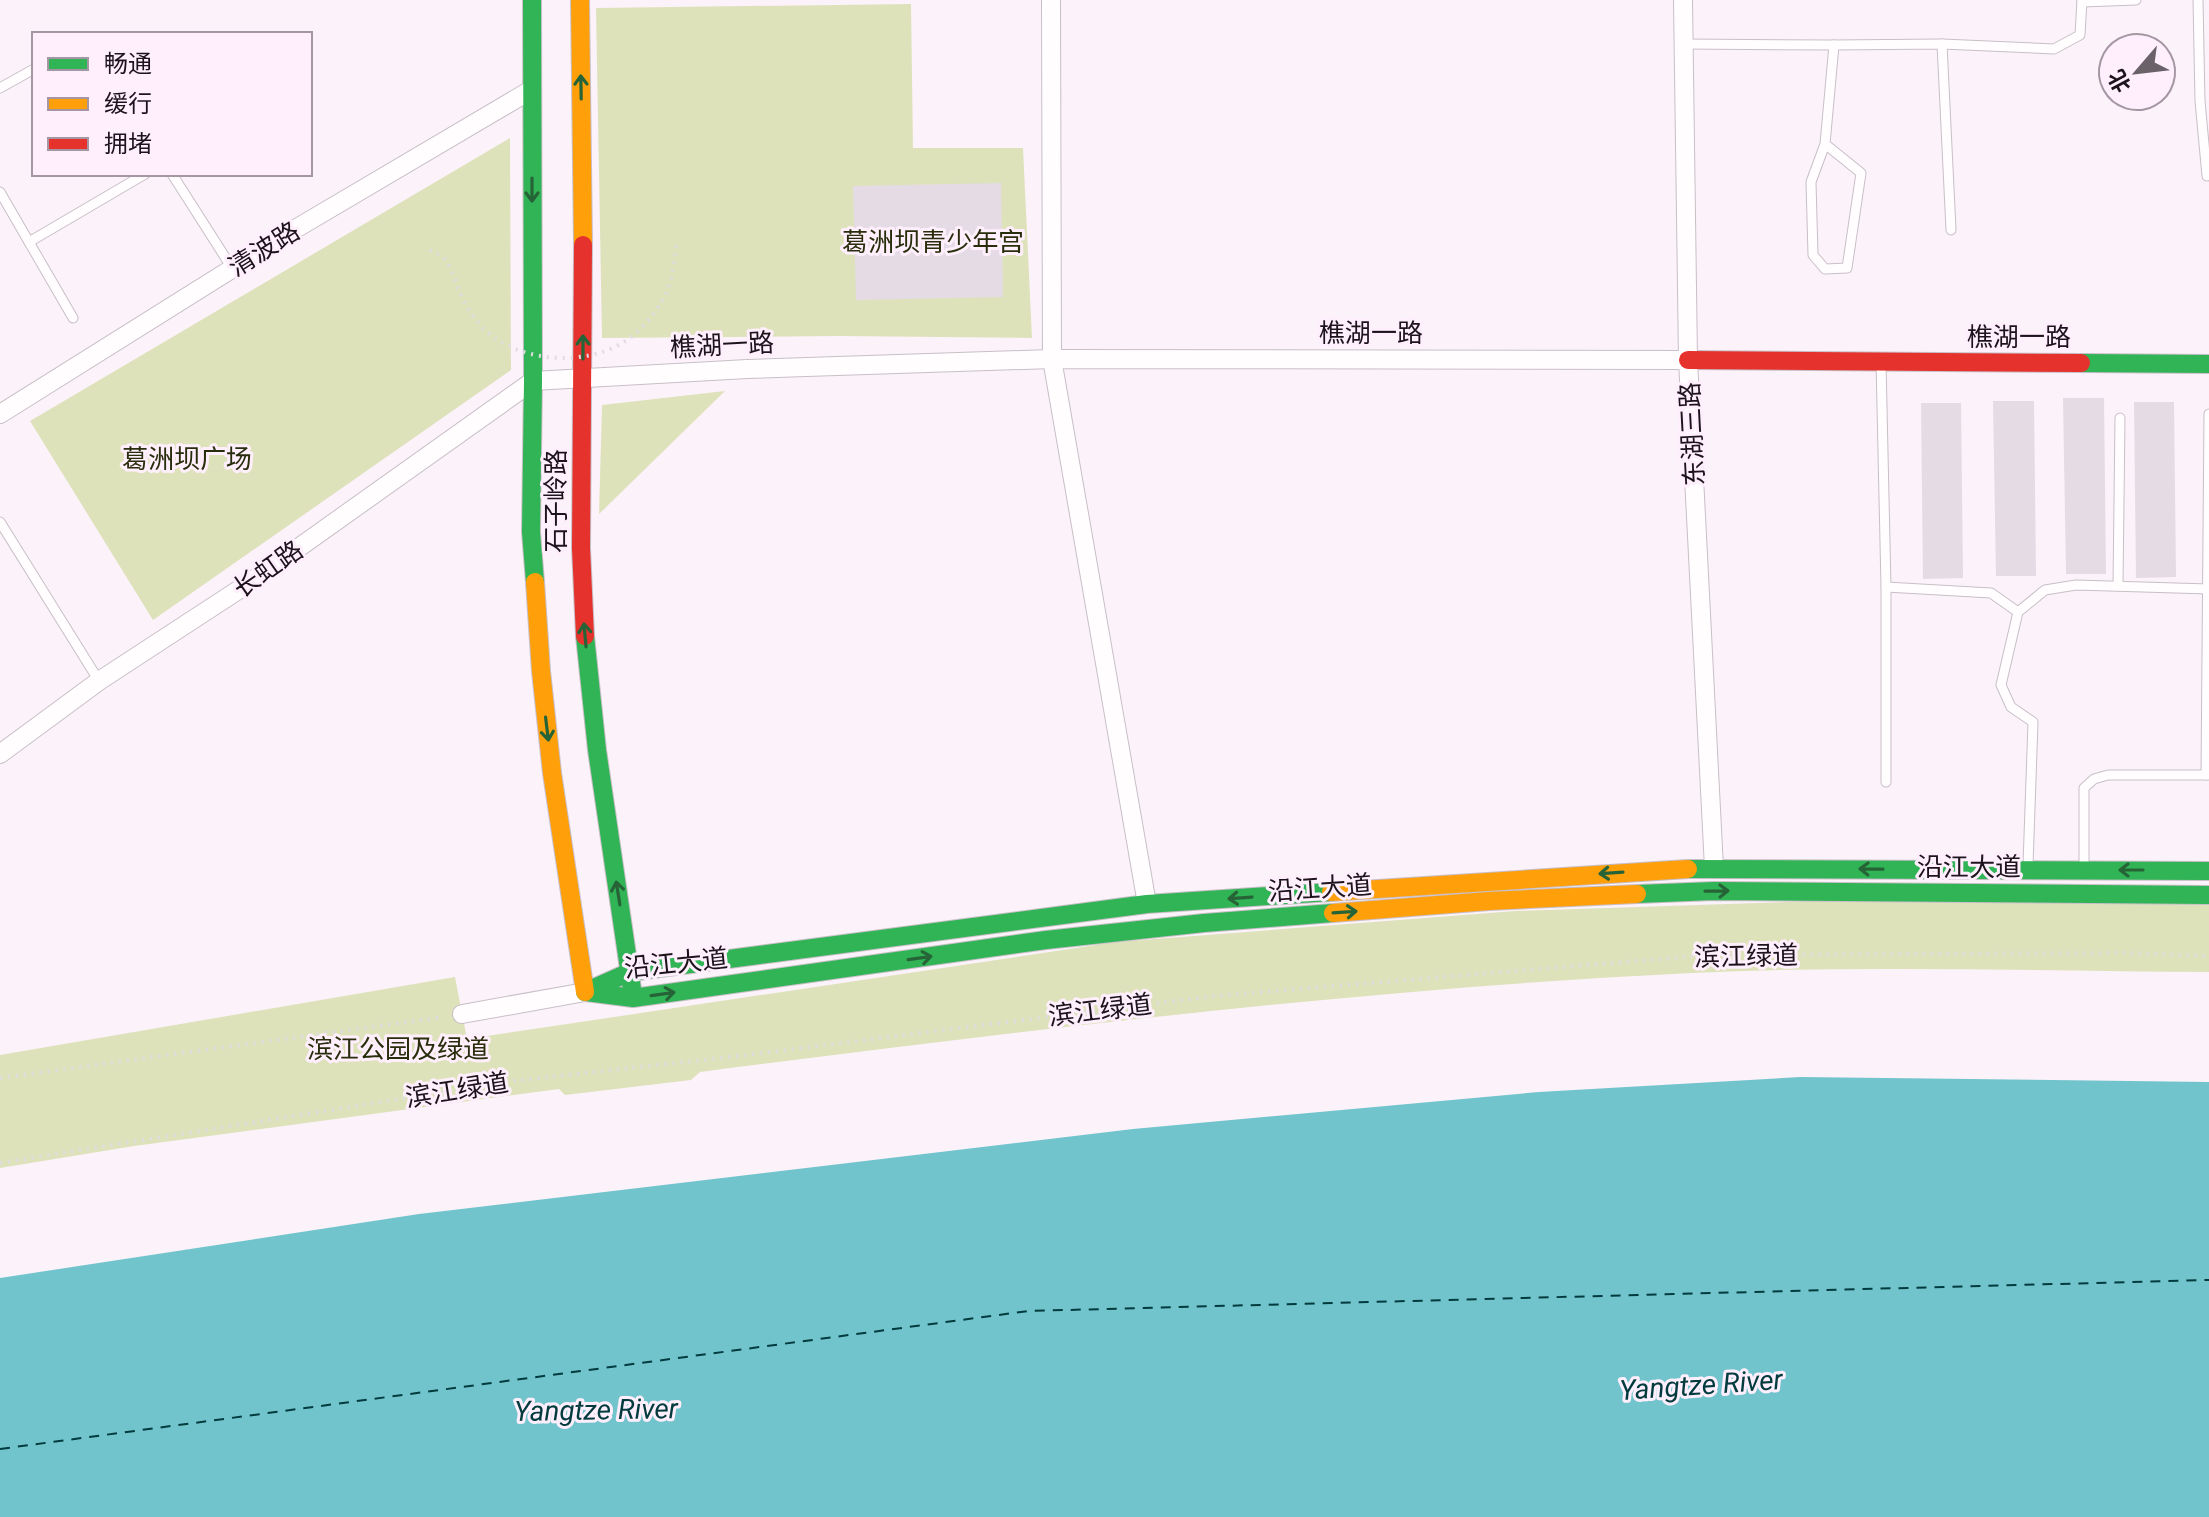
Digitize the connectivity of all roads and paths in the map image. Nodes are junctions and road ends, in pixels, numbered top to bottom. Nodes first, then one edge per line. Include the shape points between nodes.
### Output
1 (532, 0) edge
2 (580, 0) edge
3 (1051, 0) edge
4 (1683, 0) edge
5 (2136, 0) edge
6 (2198, 0) edge
7 (2082, 1) edge
8 (1684, 44) junction
9 (1942, 44) junction
10 (1834, 45) junction
11 (32, 70) edge
12 (0, 88) edge
13 (531, 90) junction
14 (1825, 144) junction
15 (142, 176) edge
16 (173, 176) edge
17 (2207, 176) edge
18 (0, 192) edge
19 (1951, 230) dead end
20 (29, 242) junction
21 (676, 245) dead end
22 (430, 250) dead end
23 (232, 268) junction
24 (73, 318) dead end
25 (1052, 359) junction
26 (1688, 360) junction
27 (1881, 362) junction
28 (2209, 364) edge
29 (583, 379) junction
30 (533, 381) junction
31 (0, 414) edge
32 (2209, 414) edge
33 (2120, 418) dead end
34 (0, 522) edge
35 (2118, 586) junction
36 (1886, 587) junction
37 (2208, 588) edge
38 (2018, 612) junction
39 (99, 681) junction
40 (0, 754) edge
41 (2208, 775) edge
42 (1886, 782) dead end
43 (1714, 868) junction
44 (2084, 870) junction
45 (2028, 871) junction
46 (2209, 871) edge
47 (2209, 895) edge
48 (1147, 904) junction
49 (2209, 956) edge
50 (630, 972) junction
51 (585, 992) junction
52 (633, 998) junction
53 (462, 1014) joint
54 (0, 1078) edge
55 (0, 1163) edge

1 - 13 main road, 石子岭路
29 -> 2 main road, 石子岭路
3 - 25 street
4 - 8 street, 东湖三路
5 - 7 lane
6 - 17 lane
7 - 9 lane via 2080,35 2054,49
8 - 10 lane
8 - 26 street, 东湖三路
9 - 10 lane
9 - 19 lane
10 - 14 lane
11 - 12 lane
13 - 23 street, 清波路
13 -> 30 main road, 石子岭路
14 - 14 lane via 1811,182 1813,255 1825,269 1847,268 1861,173
15 - 20 lane
16 - 23 lane
18 - 20 lane
20 - 24 lane
21 - 22 path, bridge via 664,297 638,331 597,354 558,357 521,351 483,328 444,257
23 - 31 street, 清波路
25 - 26 street, 樵湖一路
25 - 29 street, 樵湖一路
25 - 48 street
26 - 27 main road, 樵湖一路
26 - 43 street, 东湖三路
27 - 28 main road, 樵湖一路
27 - 36 lane
29 - 30 street, 樵湖一路
50 -> 29 main road, 石子岭路 via 596,747 583,606
30 - 39 street, 长虹路 via 249,583
30 -> 51 main road, 石子岭路 via 531,532 541,671
32 - 37 lane
33 - 35 lane
34 - 39 lane
35 - 37 lane
35 - 38 lane via 2045,590
36 - 38 lane via 1991,593
36 - 42 lane
37 - 41 lane
38 - 45 lane via 2001,685 2011,707 2033,722
39 - 40 street, 长虹路
41 - 44 lane via 2094,779 2084,788
45 -> 43 main road, 沿江大道
43 -> 48 main road, 沿江大道
44 - 45 main road, 沿江大道
46 -> 44 main road, 沿江大道
52 -> 47 main road, 沿江大道 via 1090,935 1489,901 1714,891
48 - 50 main road, 沿江大道
49 - 55 path, 滨江绿道 via 1708,955 1215,996 512,1081
50 - 51 main road, 沿江大道
50 - 52 main road, 石子岭路
51 - 52 main road, 沿江大道
51 - 53 street
53 - 54 path

